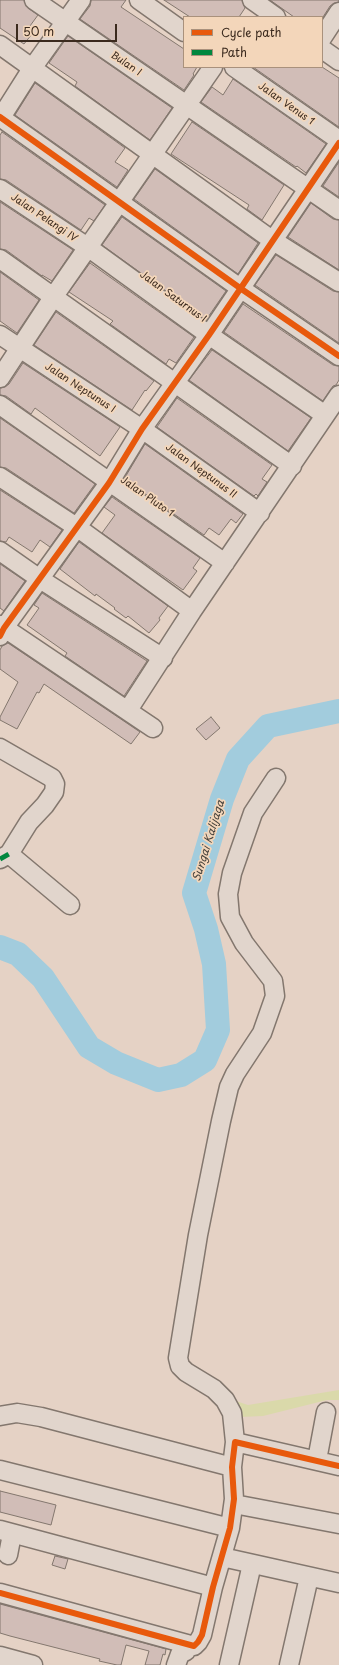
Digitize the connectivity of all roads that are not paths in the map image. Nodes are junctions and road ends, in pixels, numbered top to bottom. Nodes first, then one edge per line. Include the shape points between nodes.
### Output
1 (34, 0) edge
2 (81, 0) edge
3 (138, 0) edge
4 (254, 5) edge
5 (339, 12) edge
6 (274, 16) edge
7 (65, 22) junction
8 (183, 31) edge
9 (323, 36) edge
10 (0, 45) edge
11 (323, 50) edge
12 (339, 61) edge
13 (33, 68) junction
14 (212, 68) edge
15 (235, 68) edge
16 (186, 105) junction
17 (0, 118) edge
18 (339, 142) edge
19 (152, 153) junction
20 (307, 188) junction
21 (0, 189) edge
22 (119, 202) junction
23 (339, 210) edge
24 (272, 240) junction
25 (88, 248) junction
26 (0, 259) edge
27 (339, 282) edge
28 (240, 288) junction
29 (54, 296) junction
30 (0, 335) edge
31 (209, 335) junction
32 (19, 348) junction
33 (339, 356) edge
34 (0, 378) edge
35 (174, 383) junction
36 (339, 395) edge
37 (0, 405) edge
38 (325, 415) junction
39 (142, 429) junction
40 (292, 466) junction
41 (0, 477) edge
42 (110, 483) junction
43 (260, 513) junction
44 (78, 528) junction
45 (0, 551) edge
46 (225, 564) junction
47 (40, 579) junction
48 (192, 611) junction
49 (1, 630) edge
50 (163, 658) junction
51 (128, 710) junction
52 (153, 728) dead end
53 (0, 748) edge
54 (276, 778) dead end
55 (4, 857) edge
56 (70, 905) dead end
57 (326, 1412) dead end
58 (0, 1416) edge
59 (235, 1442) junction
60 (317, 1460) junction
61 (339, 1466) edge
62 (232, 1467) junction
63 (0, 1470) edge
64 (234, 1504) junction
65 (339, 1524) edge
66 (230, 1528) junction
67 (6, 1532) edge
68 (8, 1554) dead end
69 (222, 1557) junction
70 (252, 1564) junction
71 (309, 1577) junction
72 (338, 1578) edge
73 (213, 1587) junction
74 (0, 1593) edge
75 (0, 1656) edge
76 (184, 1656) edge
77 (33, 1665) edge
78 (229, 1665) edge
79 (289, 1665) edge

1 - 7 street, Bulan I
2 - 7 street
3 - 8 street
4 - 6 street
5 - 9 street
7 - 13 street
7 - 16 street, Bulan I
10 - 13 street
11 - 12 street
13 - 17 street
13 - 19 street
14 - 16 street
15 - 18 street, Jalan Venus 1
16 - 19 street
16 - 20 street, Bulan I
17 - 22 street
18 - 20 street
19 - 22 street
19 - 24 street
20 - 23 street, Bulan I
20 - 24 street
21 - 25 street, Jalan Pelangi IV
22 - 25 street
22 - 28 street
24 - 27 street
24 - 28 street
25 - 29 street
25 - 31 street, Jalan Saturnus I
26 - 29 street
28 - 31 street
28 - 33 street
29 - 32 street
29 - 35 street
30 - 32 street, Jalan Neptunus I
31 - 35 street
31 - 38 street, Jalan Saturnus I
32 - 34 street
32 - 39 street, Jalan Neptunus I
35 - 39 street
35 - 40 street
36 - 38 street
37 - 42 street, Jalan Pluto 1
38 - 40 street
39 - 42 street
39 - 43 street, Jalan Neptunus II
40 - 43 street
41 - 44 street
42 - 44 street
42 - 46 street, Jalan Pluto 1
43 - 46 street
44 - 47 street
44 - 48 street
45 - 47 street
46 - 48 street
47 - 49 street
47 - 50 street
48 - 50 street
49 - 51 street
50 - 51 street
51 - 52 street
53 - 55 street via 52,778 55,784 54,792 45,806
54 - 59 street via 253,813 232,873 228,894 230,917 244,943 272,981 275,996 262,1033 229,1087 198,1235 178,1358 180,1366 186,1372 214,1389 225,1400 232,1413
55 - 56 street
57 - 60 street
58 - 62 street via 17,1413 41,1417
59 - 60 street
59 - 62 street
60 - 61 street
62 - 64 street
63 - 66 street
64 - 65 street
64 - 66 street
66 - 69 street
67 - 68 street
67 - 73 street
69 - 70 street
69 - 73 street
70 - 71 street
70 - 78 street
71 - 72 street
71 - 79 street
73 - 76 street via 202,1635
74 - 76 street
75 - 77 street

